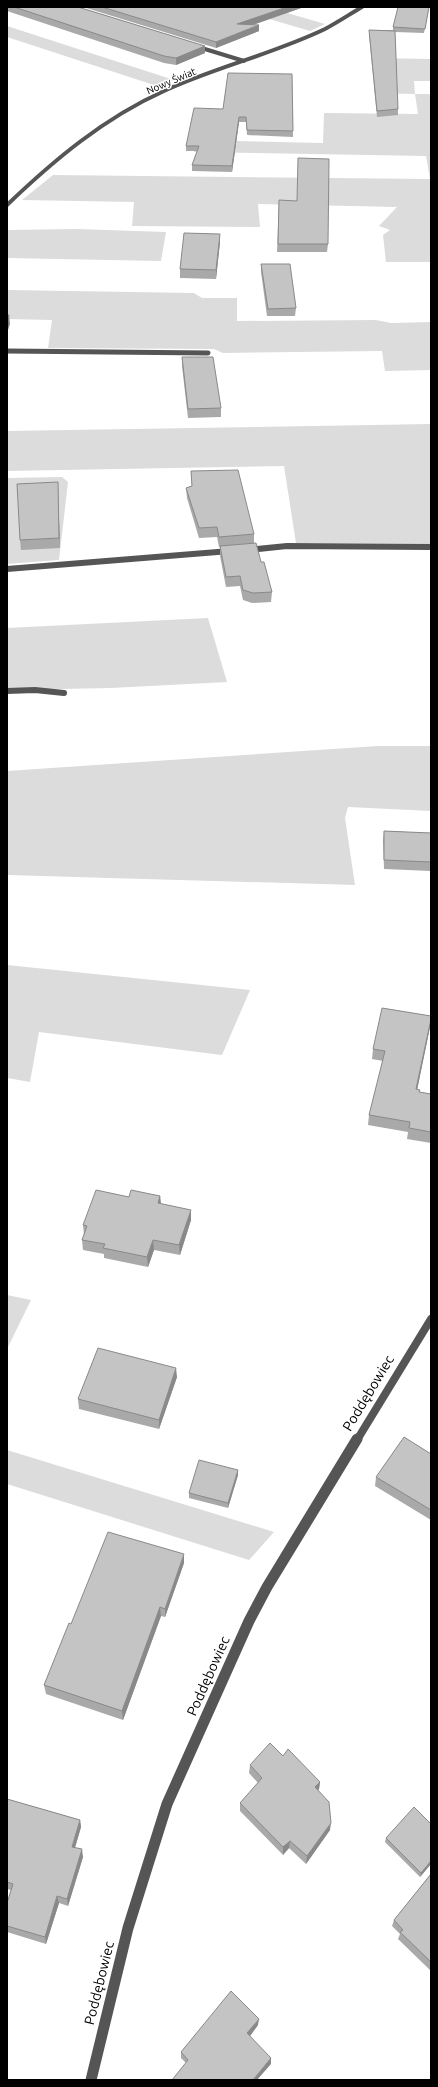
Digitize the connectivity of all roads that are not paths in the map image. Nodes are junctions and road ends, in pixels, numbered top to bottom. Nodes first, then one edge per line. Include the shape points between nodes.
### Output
1 (362, 7) edge
2 (191, 45) edge
3 (244, 61) junction
4 (7, 205) edge
5 (7, 352) edge
6 (208, 353) dead end
7 (431, 547) edge
8 (7, 570) edge
9 (7, 691) edge
10 (64, 693) dead end
11 (431, 1319) edge
12 (90, 2080) edge

1 - 3 street, Nowy Świat via 321,31
2 - 3 street
3 - 4 street, Nowy Świat via 163,92 115,118 54,162
5 - 6 street
7 - 8 street via 287,546
9 - 10 street
11 - 12 street, Poddębowiec via 267,1587 230,1663 167,1804 128,1928

